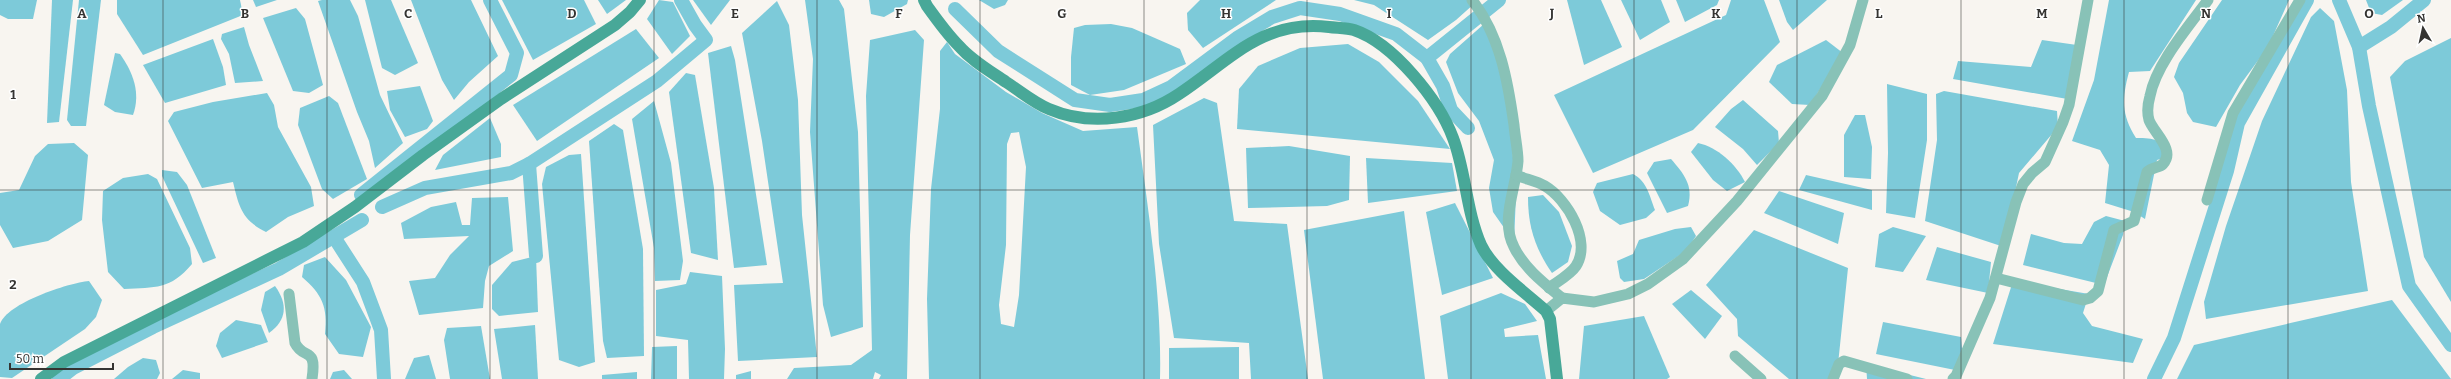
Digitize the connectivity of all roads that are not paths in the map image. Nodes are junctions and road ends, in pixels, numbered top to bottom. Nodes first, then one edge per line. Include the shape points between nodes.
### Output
1 (640, 0) edge
2 (924, 0) edge
3 (1472, 0) edge
4 (1863, 0) edge
5 (2088, 0) edge
6 (2208, 0) edge
7 (2300, 0) edge
8 (1516, 175) junction
9 (2207, 200) dead end
10 (1996, 278) junction
11 (1549, 288) junction
12 (289, 294) dead end
13 (1562, 298) junction
14 (1546, 311) junction
15 (1735, 356) dead end
16 (41, 379) edge
17 (312, 379) edge
18 (1557, 379) edge
19 (1761, 379) edge
20 (1833, 379) edge
21 (1907, 379) edge
22 (1953, 379) edge

1 - 16 street via 615,25 501,99 355,207 303,242 64,362
2 - 14 street via 960,47 979,64 1047,109 1067,116 1089,119 1134,116 1155,108 1271,31 1314,25 1354,30 1383,47 1407,67 1431,100 1453,137 1481,245 1491,260
3 - 8 street via 1489,26 1502,62 1515,135 1518,160
4 - 13 street via 1850,45 1822,96 1737,201 1683,259 1648,284 1628,294 1594,302
5 - 10 street via 2069,105 2046,162 2023,184
6 - 10 street via 2154,82 2150,95 2149,120 2164,143 2165,160 2163,164 2147,172 2134,222 2114,230 2098,292 2083,300
7 - 9 street via 2233,113
8 - 11 street via 1508,214 1514,247
8 - 11 street via 1545,185 1561,198 1578,230 1581,250 1576,267
10 - 22 street via 1990,298
11 - 13 street
12 - 17 street via 295,343 313,359
13 - 14 street
14 - 18 street via 1550,319
15 - 19 street
20 - 21 street via 1839,364 1844,361

